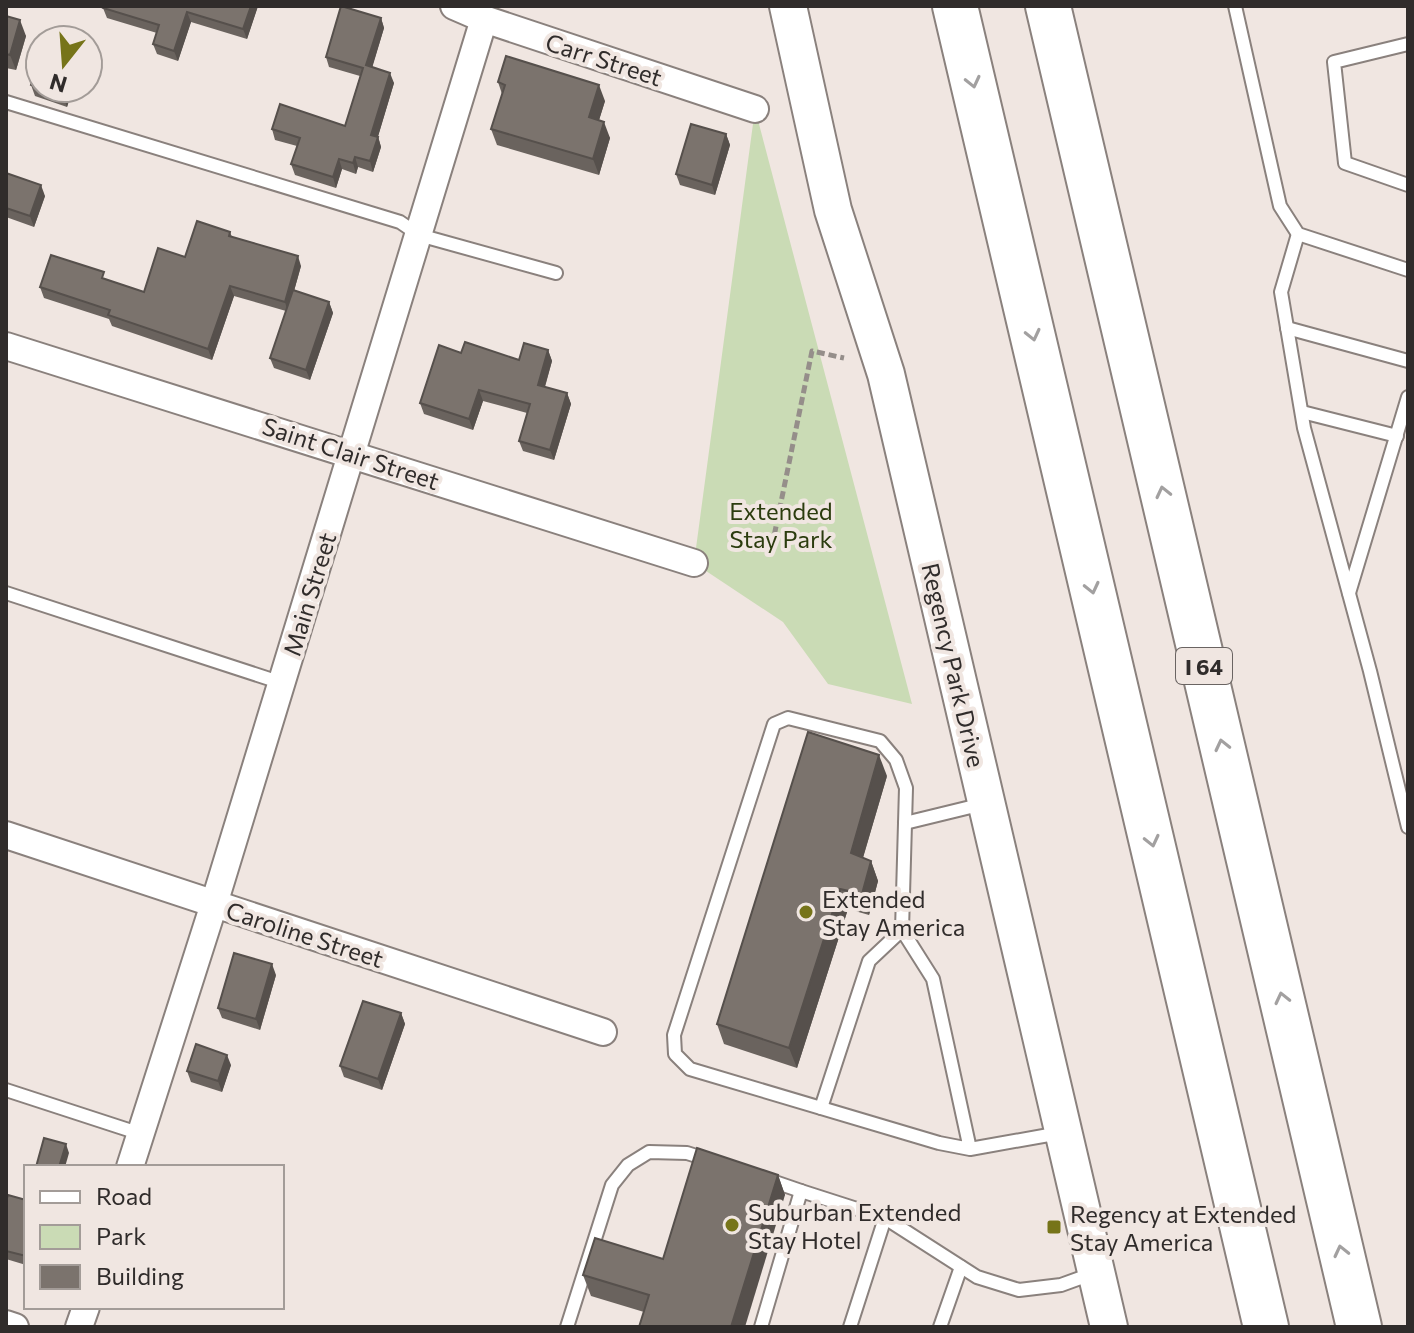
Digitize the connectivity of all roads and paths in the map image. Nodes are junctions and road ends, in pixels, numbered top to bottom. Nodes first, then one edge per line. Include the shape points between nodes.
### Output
1 (454, 6) edge
2 (788, 6) edge
3 (955, 6) edge
4 (1048, 6) edge
5 (1235, 6) edge
6 (484, 19) junction
7 (1408, 44) edge
8 (6, 102) edge
9 (755, 109) dead end
10 (1408, 185) edge
11 (1298, 234) junction
12 (419, 235) junction
13 (1408, 270) edge
14 (556, 273) dead end
15 (1287, 328) junction
16 (6, 346) edge
17 (844, 358) dead end
18 (1408, 361) edge
19 (1408, 397) edge
20 (1302, 412) junction
21 (1397, 436) junction
22 (352, 453) junction
23 (772, 546) dead end
24 (694, 563) dead end
25 (6, 593) edge
26 (1349, 593) junction
27 (282, 683) junction
28 (986, 804) junction
29 (905, 823) junction
30 (1408, 827) edge
31 (6, 835) edge
32 (214, 904) junction
33 (902, 930) junction
34 (603, 1032) dead end
35 (6, 1090) edge
36 (821, 1108) junction
37 (1064, 1133) junction
38 (141, 1134) junction
39 (970, 1149) junction
40 (716, 1162) edge
41 (131, 1165) edge
42 (759, 1176) edge
43 (801, 1191) junction
44 (885, 1218) junction
45 (961, 1267) junction
46 (1096, 1272) junction
47 (6, 1324) edge
48 (15, 1327) edge
49 (567, 1327) edge
50 (761, 1327) edge
51 (850, 1327) edge
52 (940, 1327) edge
53 (1109, 1327) edge
54 (1266, 1327) edge
55 (1359, 1327) edge

1 - 6 street, Carr Street
2 - 28 street, Regency Park Drive via 833,210 886,374
3 -> 54 highway
55 -> 4 highway, I 64
5 - 11 lane via 1280,206
6 - 9 street, Carr Street
6 - 12 street, Main Street
7 - 10 lane via 1334,62 1345,163
8 - 12 lane via 400,222
11 - 13 lane
11 - 15 lane via 1281,292
12 - 14 lane
12 - 22 street, Main Street
15 - 18 lane
15 - 20 lane
16 - 22 street, Saint Clair Street
17 - 23 path via 812,351
19 - 21 lane
20 - 21 lane
20 - 26 lane
21 - 26 lane
22 - 24 street, Saint Clair Street
22 - 27 street, Main Street
25 - 27 lane
26 - 30 lane
27 - 32 street, Main Street
28 - 29 lane
28 - 37 street, Regency Park Drive
29 - 33 lane
29 - 36 lane via 906,788 896,760 880,741 788,718 774,724 674,1035 675,1054 690,1069
31 - 32 street, Caroline Street
32 - 34 street, Caroline Street
32 - 38 street, Main Street
33 - 36 lane via 869,961
33 - 39 lane via 933,979
35 - 38 lane
36 - 39 lane
37 - 39 lane
37 - 46 street, Regency Park Drive
38 - 41 street, Main Street
40 - 49 lane via 687,1153 649,1152 628,1165 612,1185
42 - 43 lane
43 - 44 lane
43 - 50 lane
44 - 45 lane
44 - 51 lane
45 - 46 lane via 1019,1290 1061,1285
45 - 52 lane
46 - 53 street, Regency Park Drive
47 - 48 street

